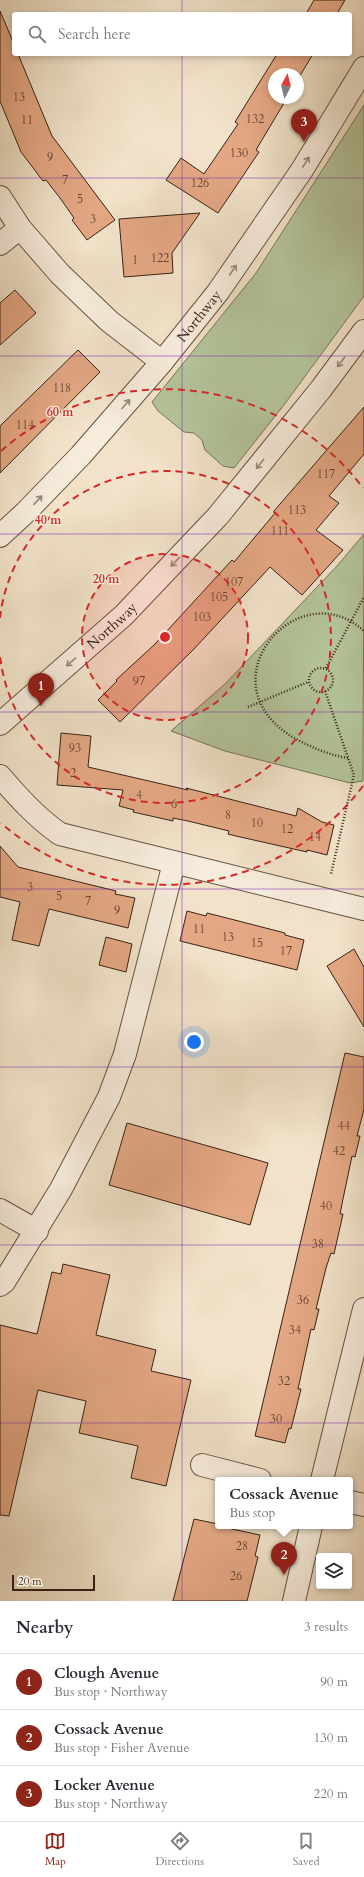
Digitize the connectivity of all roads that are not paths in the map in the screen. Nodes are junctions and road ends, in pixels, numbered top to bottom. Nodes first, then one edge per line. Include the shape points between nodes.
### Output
1 (364, 68) edge
2 (0, 197) edge
3 (20, 228) junction
4 (0, 244) edge
5 (364, 331) edge
6 (162, 362) junction
7 (0, 536) edge
8 (0, 724) edge
9 (0, 776) edge
10 (174, 863) junction
11 (364, 909) edge
12 (0, 1210) edge
13 (37, 1231) junction
14 (0, 1285) edge
15 (364, 1309) edge
16 (202, 1466) dead end
17 (248, 1477) edge
18 (323, 1477) edge
19 (353, 1503) edge
20 (364, 1505) edge
21 (310, 1529) edge
22 (294, 1601) edge

6 -> 1 street, Northway via 218,292 302,170
2 - 3 street
3 - 4 street
3 - 6 street via 60,274 109,322
5 -> 8 street, Northway via 321,389 218,516 124,615
7 -> 6 street, Northway via 81,454
9 - 10 street via 35,815 60,834
10 - 11 street
10 - 13 street via 120,1068 109,1097
12 - 13 street
13 - 14 street
15 - 18 street
16 - 17 street
19 - 20 street
21 - 22 street

